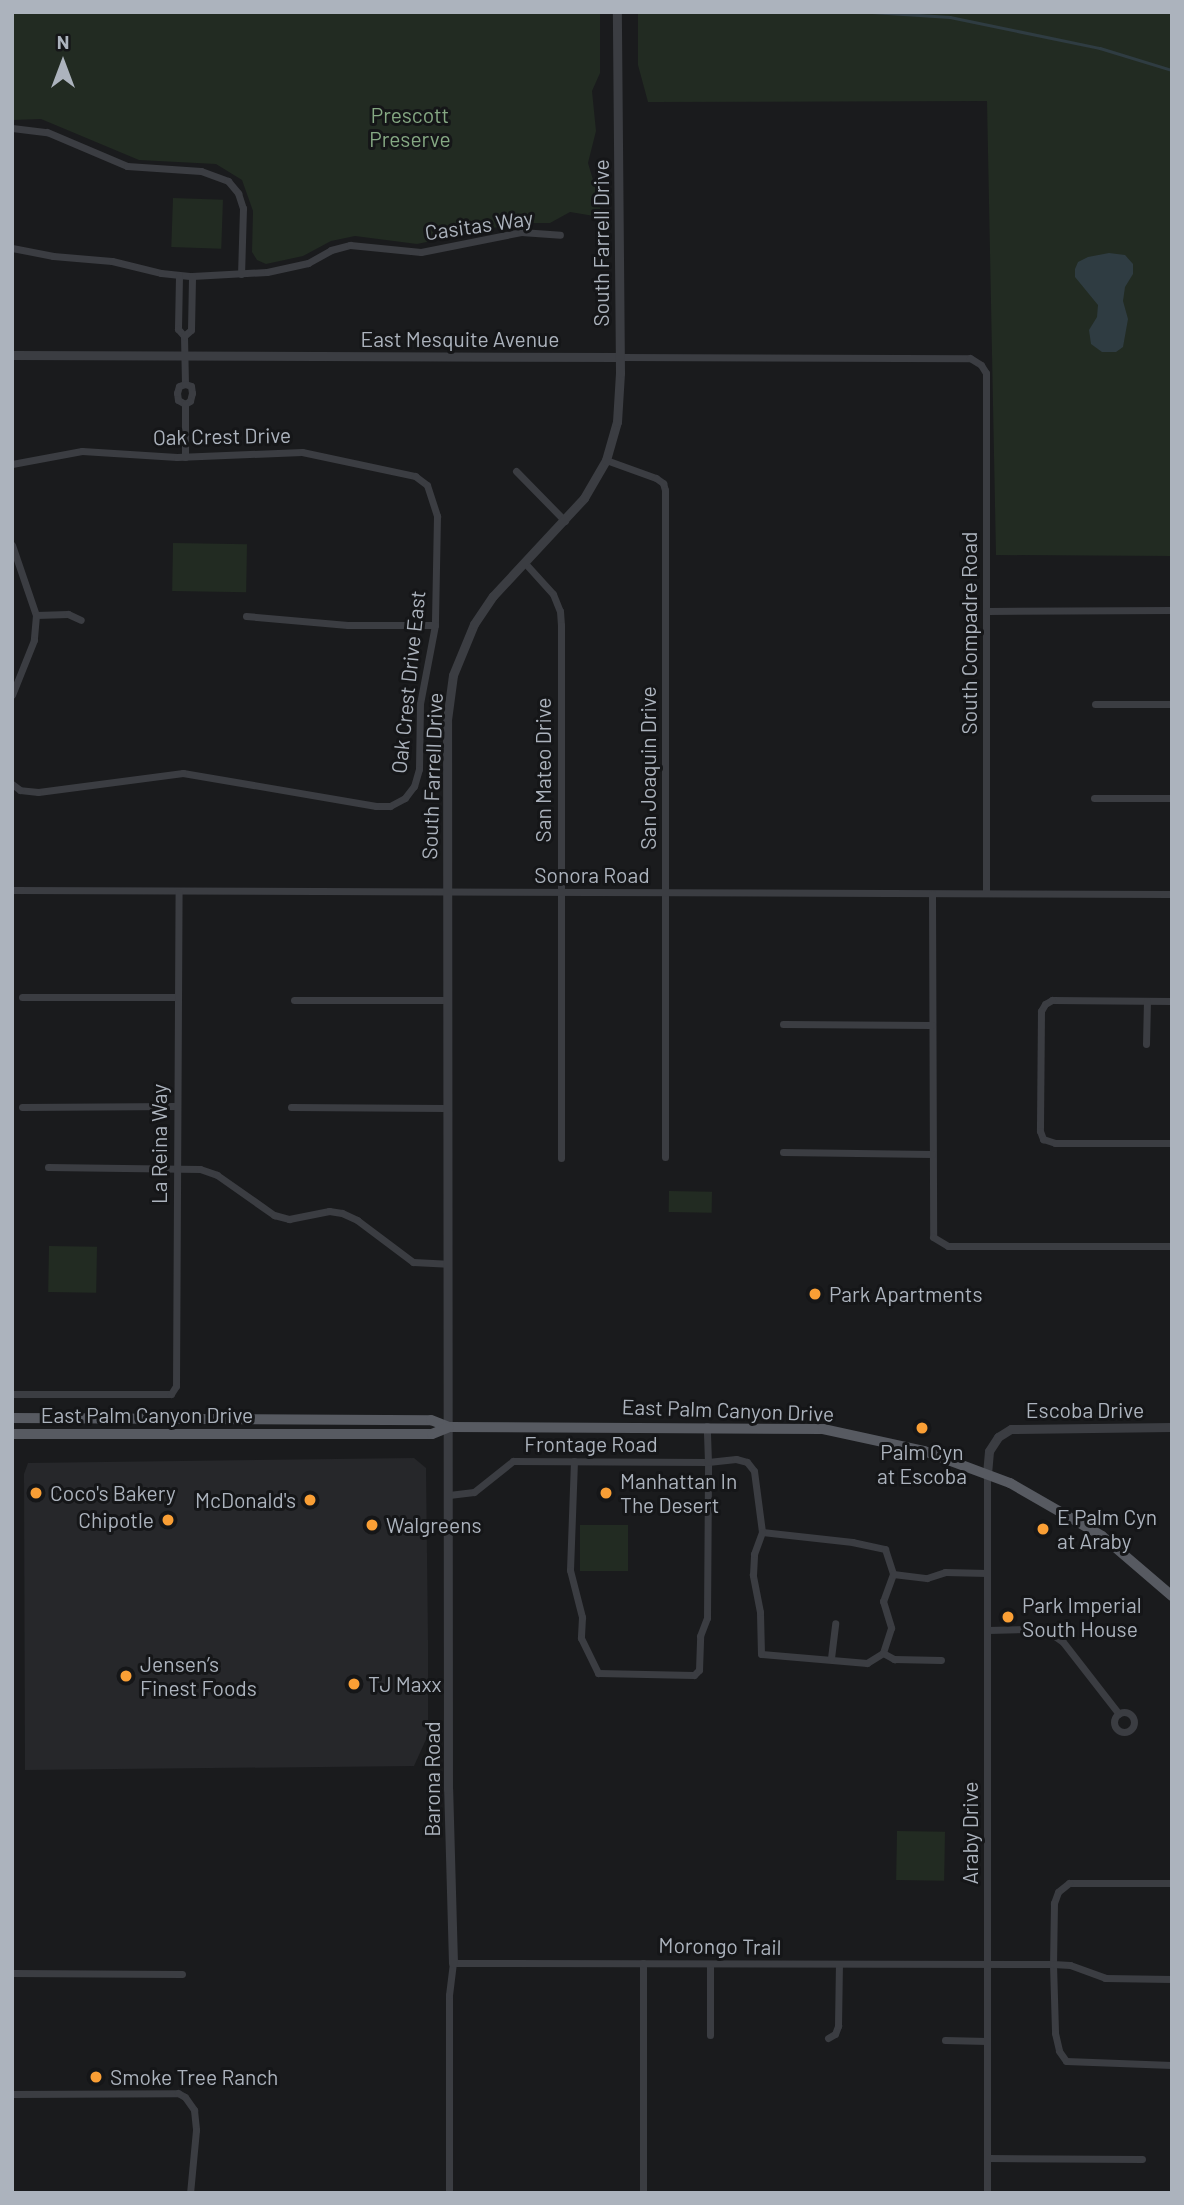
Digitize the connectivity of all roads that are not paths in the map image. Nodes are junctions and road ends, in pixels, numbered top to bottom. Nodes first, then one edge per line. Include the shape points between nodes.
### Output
1 (617, 12) edge
2 (12, 128) edge
3 (560, 235) dead end
4 (12, 248) edge
5 (241, 274) junction
6 (179, 276) junction
7 (192, 276) junction
8 (184, 336) junction
9 (185, 354) junction
10 (12, 355) edge
11 (619, 357) junction
12 (986, 373) joint
13 (185, 384) junction
14 (185, 404) junction
15 (186, 457) junction
16 (606, 460) junction
17 (12, 464) edge
18 (516, 471) dead end
19 (427, 485) joint
20 (565, 521) junction
21 (12, 545) edge
22 (524, 562) junction
23 (1172, 610) edge
24 (987, 611) junction
25 (36, 615) junction
26 (246, 616) dead end
27 (81, 620) dead end
28 (435, 625) junction
29 (12, 695) edge
30 (1095, 704) dead end
31 (1172, 704) edge
32 (12, 784) edge
33 (1094, 798) dead end
34 (1172, 798) edge
35 (12, 890) edge
36 (179, 891) junction
37 (560, 892) junction
38 (665, 892) junction
39 (447, 893) junction
40 (986, 893) junction
41 (932, 894) junction
42 (1172, 894) edge
43 (22, 997) dead end
44 (178, 997) junction
45 (294, 1000) dead end
46 (446, 1000) junction
47 (1147, 1001) junction
48 (1172, 1001) edge
49 (783, 1024) dead end
50 (932, 1025) junction
51 (1146, 1044) dead end
52 (176, 1106) junction
53 (22, 1107) dead end
54 (292, 1107) dead end
55 (446, 1108) junction
56 (1172, 1143) edge
57 (783, 1152) dead end
58 (932, 1154) junction
59 (665, 1157) dead end
60 (561, 1158) dead end
61 (48, 1167) dead end
62 (177, 1169) junction
63 (1172, 1246) edge
64 (447, 1264) junction
65 (12, 1394) edge
66 (12, 1418) edge
67 (707, 1426) junction
68 (449, 1427) junction
69 (1172, 1427) edge
70 (12, 1434) edge
71 (574, 1461) junction
72 (708, 1462) junction
73 (987, 1474) junction
74 (449, 1495) junction
75 (762, 1532) junction
76 (988, 1573) junction
77 (892, 1574) junction
78 (1172, 1596) edge
79 (835, 1623) dead end
80 (988, 1630) junction
81 (883, 1653) junction
82 (831, 1658) junction
83 (941, 1660) dead end
84 (1119, 1714) dead end
85 (1172, 1883) edge
86 (453, 1963) junction
87 (643, 1963) junction
88 (710, 1964) junction
89 (839, 1964) junction
90 (1053, 1964) junction
91 (987, 1965) junction
92 (12, 1973) edge
93 (182, 1974) dead end
94 (1172, 1979) edge
95 (710, 2035) dead end
96 (828, 2038) dead end
97 (945, 2040) dead end
98 (988, 2040) junction
99 (1172, 2065) edge
100 (12, 2094) edge
101 (988, 2158) junction
102 (1142, 2159) dead end
103 (190, 2193) edge
104 (449, 2193) edge
105 (643, 2193) edge
106 (986, 2193) edge

1 - 11 street, South Farrell Drive
2 - 5 street via 47,132 127,166 201,171 228,181 243,208
3 - 5 street, Casitas Way via 522,232 421,252 351,245 308,263
4 - 6 street, Casitas Way via 112,261
5 - 7 street, Casitas Way
6 - 7 street, Casitas Way
6 - 8 street via 178,329
7 - 8 street via 191,330
8 - 9 street
9 - 10 street, East Mesquite Avenue
9 - 11 street, East Mesquite Avenue
9 - 13 street
11 - 12 street, East Mesquite Avenue via 970,358
11 - 16 street, South Farrell Drive via 617,422
12 - 24 street, South Compadre Road
13 - 14 street via 191,386 192,393
13 - 14 street via 177,393
14 - 15 street
15 - 17 street, Oak Crest Drive via 82,451
15 - 19 street, Oak Crest Drive via 302,452 396,470
16 - 20 street, South Farrell Drive via 599,477
16 - 38 street, San Joaquin Drive via 656,478 665,490
18 - 20 street
19 - 28 street, Oak Crest Drive East via 437,516
20 - 22 street, South Farrell Drive
21 - 25 street
22 - 37 street, San Mateo Drive via 553,594 560,611
22 - 39 street, South Farrell Drive via 474,624 453,675 447,720
23 - 24 street
24 - 40 street, South Compadre Road
25 - 27 street via 68,614
25 - 29 street via 34,640
26 - 28 street via 348,625
28 - 32 street, Oak Crest Drive East via 420,704 419,769 405,798 390,806 183,774 38,792
30 - 31 street
33 - 34 street
35 - 36 street, Sonora Road
36 - 39 street, Sonora Road
36 - 44 street, La Reina Way
37 - 38 street, Sonora Road
37 - 39 street, Sonora Road
37 - 60 street, San Mateo Drive
38 - 41 street, Sonora Road
38 - 59 street, San Joaquin Drive
39 - 46 street, South Farrell Drive
40 - 41 street, Sonora Road
40 - 42 street, Sonora Road
41 - 50 street
43 - 44 street
44 - 52 street, La Reina Way
45 - 46 street
46 - 55 street, South Farrell Drive
47 - 48 street
47 - 51 street
47 - 56 street via 1052,1000 1045,1004 1041,1011 1040,1130 1043,1139 1055,1143
49 - 50 street
50 - 58 street
52 - 53 street
52 - 62 street, La Reina Way
54 - 55 street
55 - 64 street, South Farrell Drive
57 - 58 street
58 - 63 street via 933,1237 948,1246
61 - 62 street
62 - 64 street via 217,1174 274,1216 289,1219 342,1213 413,1262
62 - 65 street, La Reina Way via 176,1387 171,1394
64 - 68 street, South Farrell Drive
66 - 68 main road, East Palm Canyon Drive via 431,1420
67 - 68 main road, East Palm Canyon Drive
67 - 72 street
67 - 73 main road, East Palm Canyon Drive via 823,1429 897,1443
68 - 70 main road, East Palm Canyon Drive via 432,1434
68 - 74 street, Barona Road
69 - 73 street, Escoba Drive via 1011,1429 998,1437 989,1451
71 - 72 street, Frontage Road
71 - 72 street via 570,1570 582,1617 581,1638 593,1668 606,1675 694,1675 699,1671 700,1636 707,1618
71 - 74 street, Frontage Road via 513,1461 474,1492
72 - 75 street, Frontage Road via 736,1459 747,1462 754,1471
73 - 76 street, Araby Drive
73 - 78 main road, East Palm Canyon Drive via 1101,1536
74 - 86 street, Barona Road via 448,1789
75 - 77 street via 885,1549
75 - 82 street via 753,1575 761,1654
76 - 77 street via 945,1572 927,1578
76 - 80 street, Araby Drive
77 - 81 street via 883,1601 891,1628
79 - 82 street
80 - 84 street via 1038,1630 1053,1635
80 - 91 street, Araby Drive
81 - 82 street via 867,1663
81 - 83 street via 894,1659
85 - 90 street via 1069,1883 1054,1903
86 - 87 street, Morongo Trail
86 - 104 street
87 - 88 street, Morongo Trail
87 - 105 street
88 - 89 street, Morongo Trail
88 - 95 street
89 - 91 street, Morongo Trail
89 - 96 street via 838,2026
90 - 91 street, Morongo Trail
90 - 94 street, Morongo Trail via 1105,1978
90 - 99 street via 1055,2034 1066,2061
91 - 98 street, Araby Drive
92 - 93 street
97 - 98 street
98 - 101 street, Araby Drive
100 - 103 street via 185,2096 194,2110 196,2130
101 - 102 street
101 - 106 street, Araby Drive

